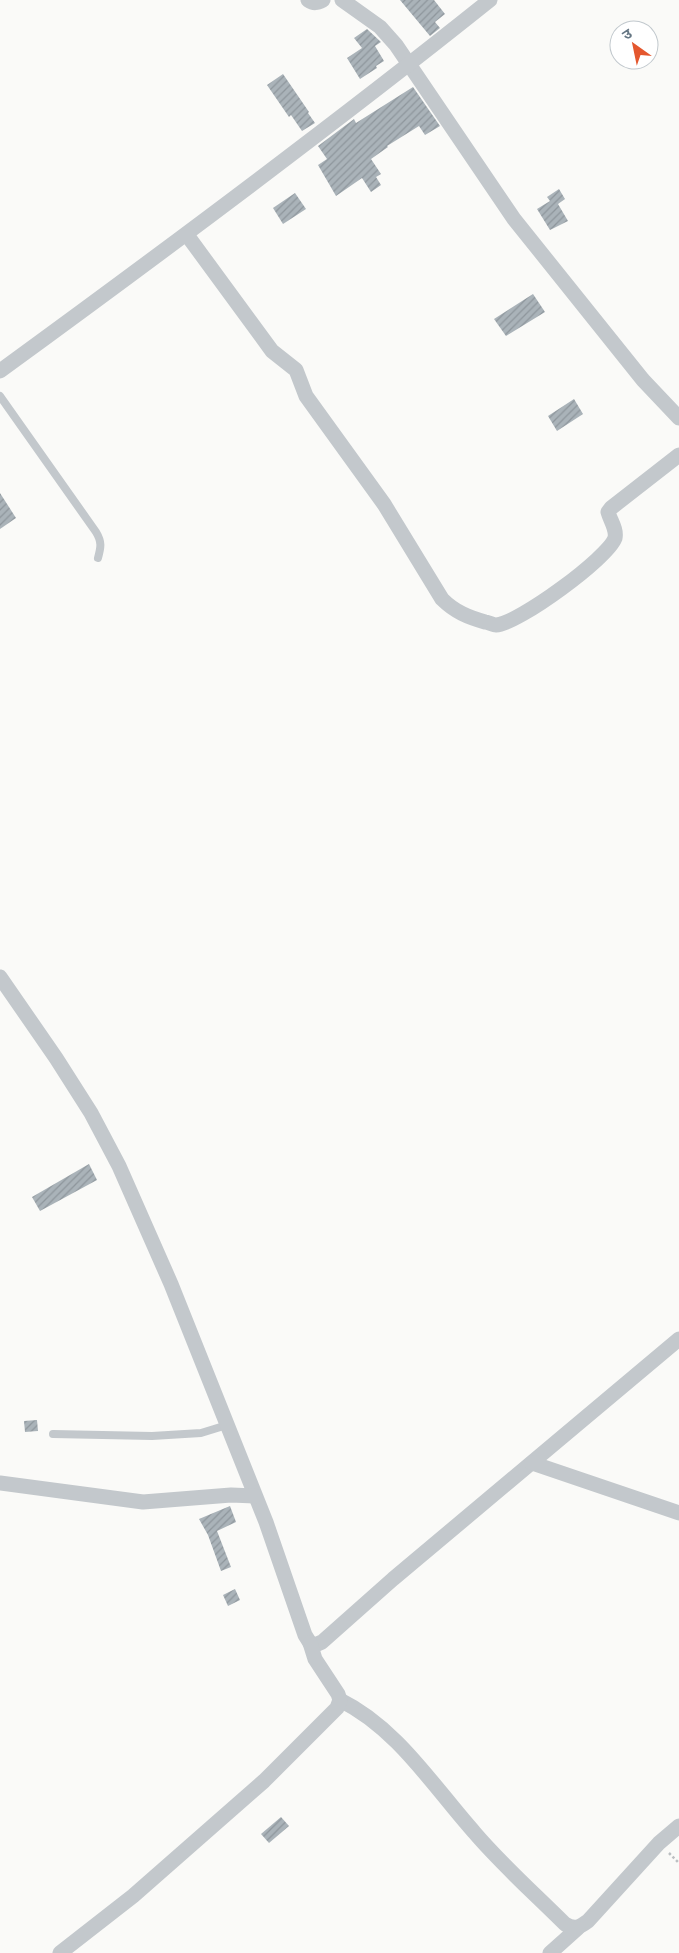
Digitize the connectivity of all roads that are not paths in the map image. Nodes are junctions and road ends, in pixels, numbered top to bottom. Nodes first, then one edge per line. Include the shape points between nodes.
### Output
1 (308, 0) edge
2 (323, 0) edge
3 (342, 0) edge
4 (490, 0) edge
5 (408, 66) junction
6 (187, 234) junction
7 (0, 371) edge
8 (0, 396) edge
9 (679, 418) edge
10 (679, 455) edge
11 (98, 558) dead end
12 (0, 976) edge
13 (679, 1339) edge
14 (227, 1425) junction
15 (52, 1434) dead end
16 (532, 1462) junction
17 (0, 1484) edge
18 (255, 1496) junction
19 (679, 1514) edge
20 (310, 1643) junction
21 (340, 1700) junction
22 (679, 1826) edge
23 (578, 1928) junction
24 (60, 1953) edge
25 (550, 1953) edge

1 - 2 street via 312,3
3 - 5 street via 380,27
4 - 5 street
5 - 6 street
5 - 9 street via 514,219 642,380
6 - 7 street
6 - 10 street via 272,352 296,370 306,396 384,504 442,599 455,611 496,625 524,614 563,588 614,540 608,512 611,508
8 - 11 lane via 96,532 101,548
12 - 14 street via 91,1113 119,1166 171,1284
13 - 16 street
14 - 15 lane via 201,1434
14 - 18 street
16 - 19 street
16 - 20 street via 322,1642
17 - 18 street via 143,1502
18 - 20 street via 304,1635
20 - 21 street via 315,1659
21 - 23 street via 381,1726 475,1834 565,1924
21 - 24 street via 331,1715 264,1781 133,1896
22 - 23 street
23 - 25 street

